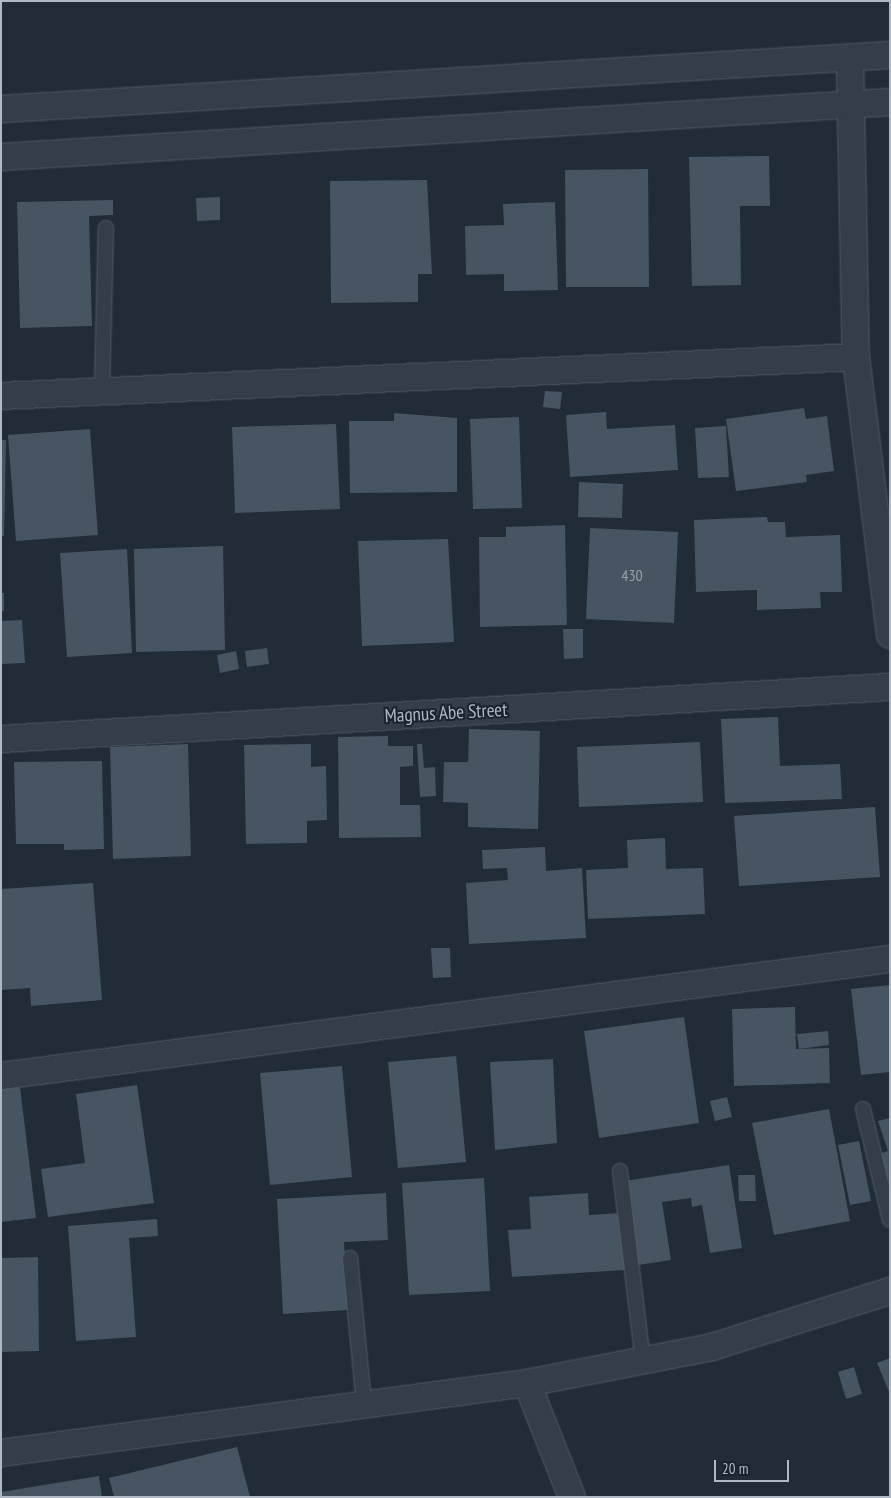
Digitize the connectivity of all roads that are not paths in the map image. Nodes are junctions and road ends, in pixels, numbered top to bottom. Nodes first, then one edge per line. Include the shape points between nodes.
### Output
1 (890, 56) edge
2 (850, 58) junction
3 (890, 102) edge
4 (851, 105) junction
5 (1, 108) edge
6 (1, 156) edge
7 (106, 228) dead end
8 (856, 357) junction
9 (102, 389) junction
10 (1, 396) edge
11 (890, 635) edge
12 (890, 687) edge
13 (1, 739) edge
14 (890, 958) edge
15 (1, 1076) edge
16 (863, 1108) dead end
17 (620, 1171) dead end
18 (890, 1220) edge
19 (350, 1258) dead end
20 (890, 1291) edge
21 (643, 1361) junction
22 (527, 1382) junction
23 (364, 1404) junction
24 (1, 1453) edge
25 (572, 1497) edge

1 - 2 street
2 - 4 street
2 - 5 street
3 - 4 street
4 - 6 street
4 - 8 street
7 - 9 lane
8 - 9 street
8 - 11 street
9 - 10 street
12 - 13 street, Magnus Abe Street
14 - 15 street
16 - 18 lane
17 - 21 lane
19 - 23 lane
20 - 21 street via 712,1346
21 - 22 street
22 - 23 street
22 - 25 street
23 - 24 street

